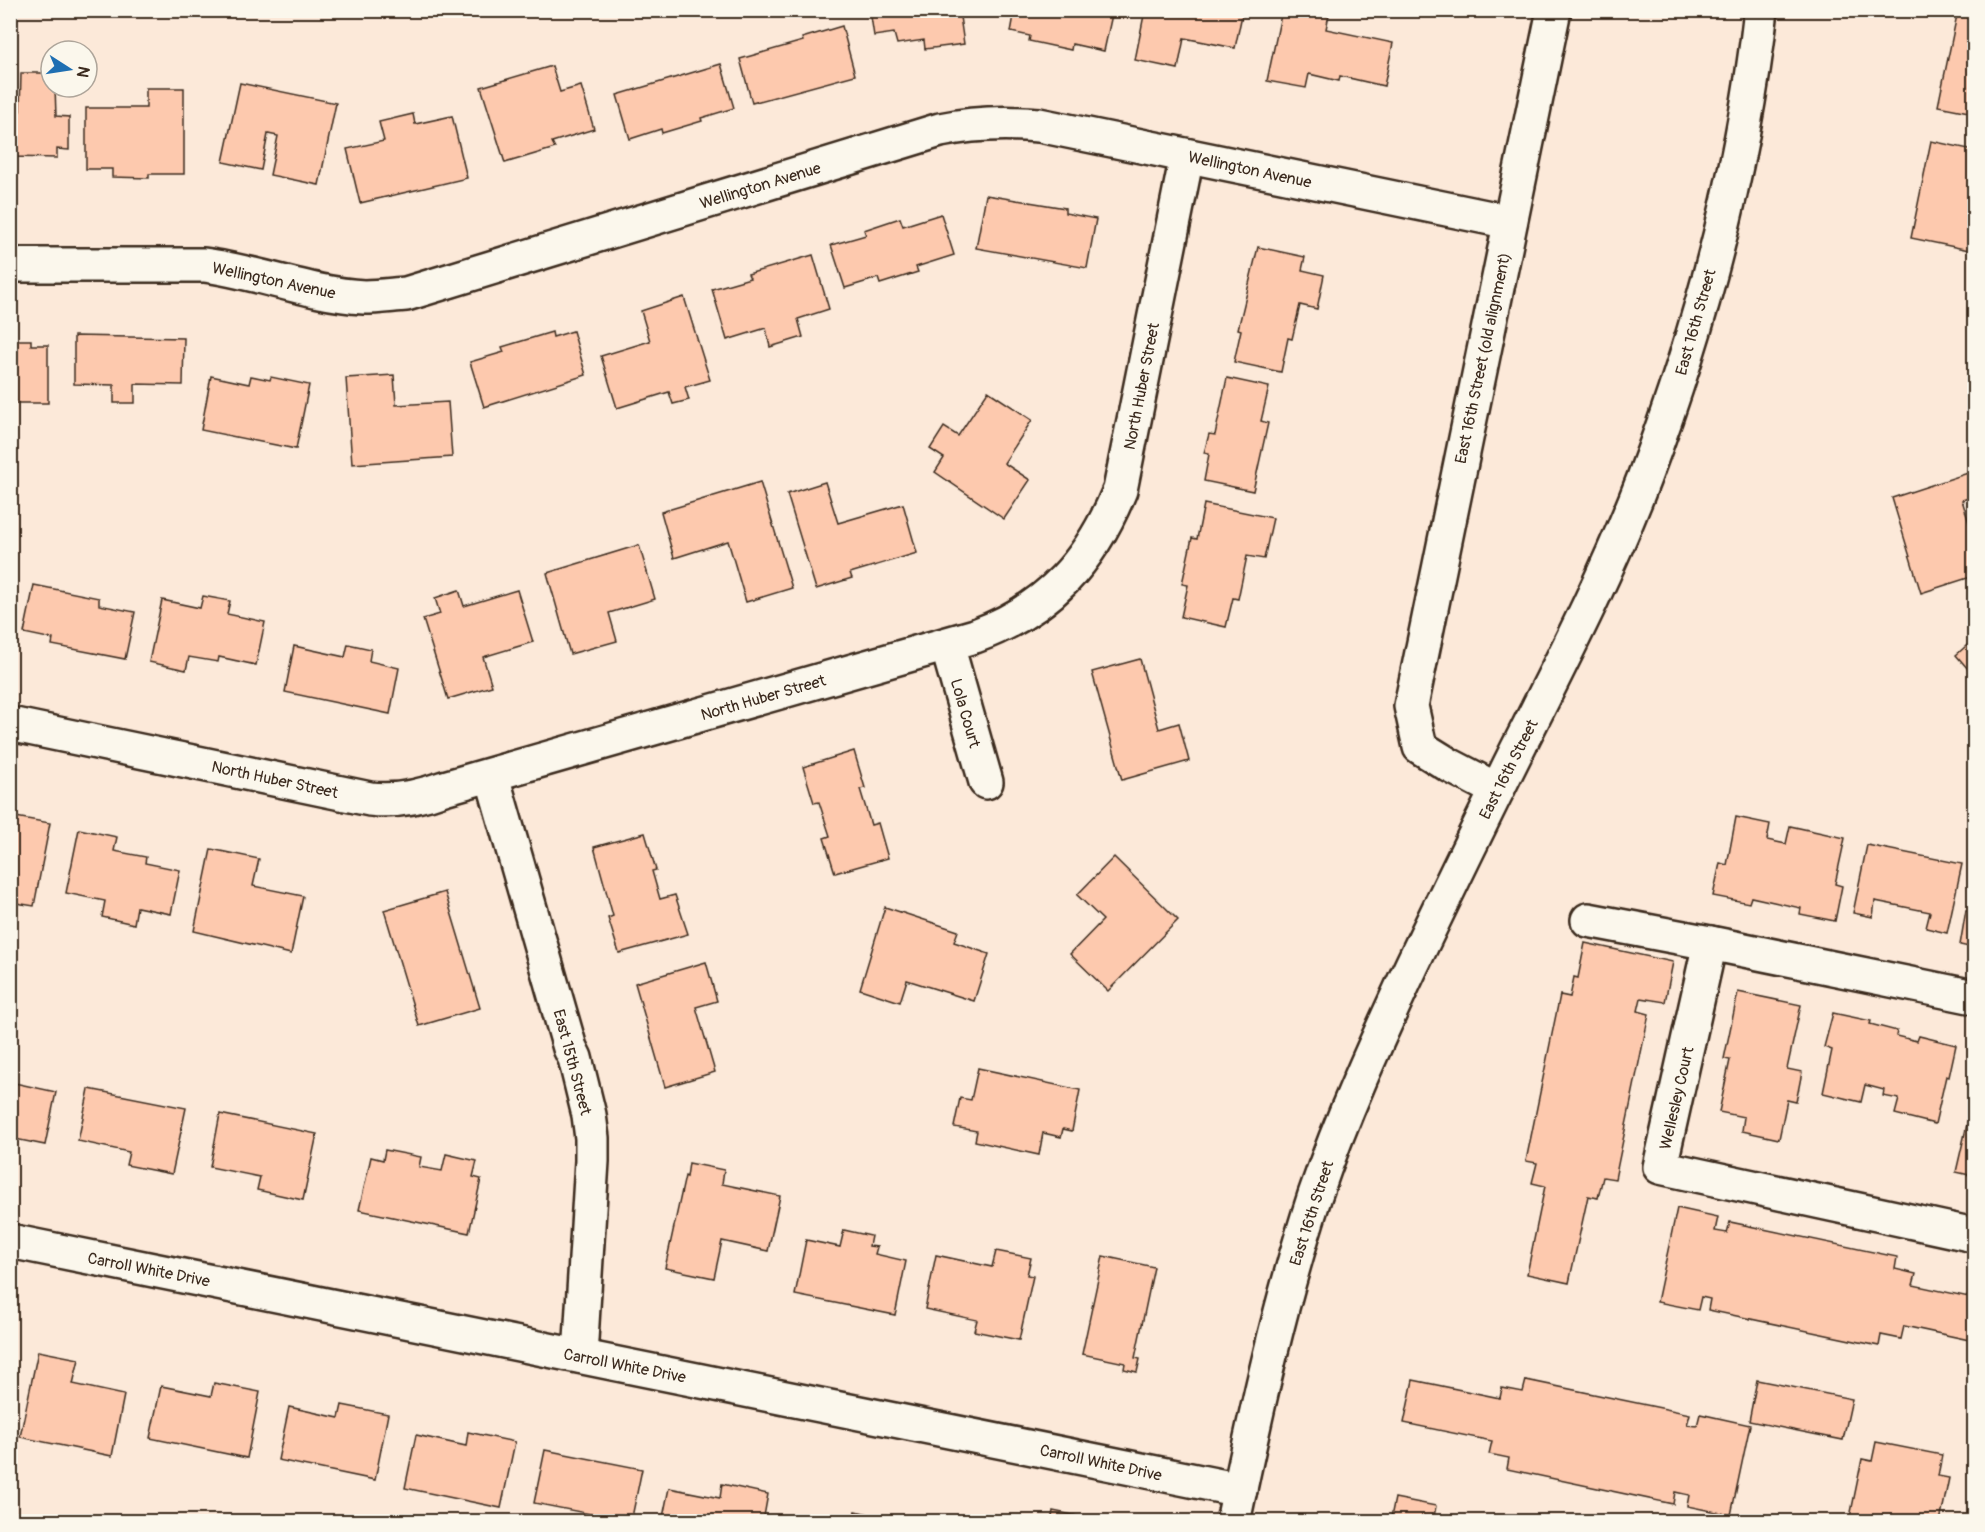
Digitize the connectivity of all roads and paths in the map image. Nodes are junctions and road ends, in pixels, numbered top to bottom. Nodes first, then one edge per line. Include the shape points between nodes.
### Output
1 (1554, 10) edge
2 (1761, 10) edge
3 (1187, 156) junction
4 (1510, 222) junction
5 (10, 265) edge
6 (947, 645) junction
7 (10, 724) edge
8 (492, 776) junction
9 (986, 782) dead end
10 (1497, 790) junction
11 (1588, 920) dead end
12 (1710, 943) junction
13 (1974, 997) edge
14 (1974, 1235) edge
15 (10, 1241) edge
16 (580, 1356) junction
17 (1237, 1506) edge

1 - 4 street, East 16th Street (old alignment)
2 - 10 street, East 16th Street via 1742,140 1725,215 1673,396 1607,565
3 - 4 street, Wellington Avenue
3 - 5 street, Wellington Avenue via 1039,125 959,126 417,291 376,297 334,293 204,265
3 - 6 street, North Huber Street via 1120,490 1108,520 1080,561 1033,607 990,631
4 - 10 street, East 16th Street (old alignment) via 1411,706 1420,747
6 - 8 street, North Huber Street
6 - 9 street, Lola Court
7 - 8 street, North Huber Street via 380,800 427,795
8 - 16 street, East 15th Street via 589,1115 592,1161
10 - 17 street, East 16th Street via 1384,1024 1316,1194 1272,1347
11 - 12 street
12 - 13 street
12 - 14 street, Wellesley Court via 1660,1167
15 - 16 street, Carroll White Drive
16 - 17 street, Carroll White Drive

